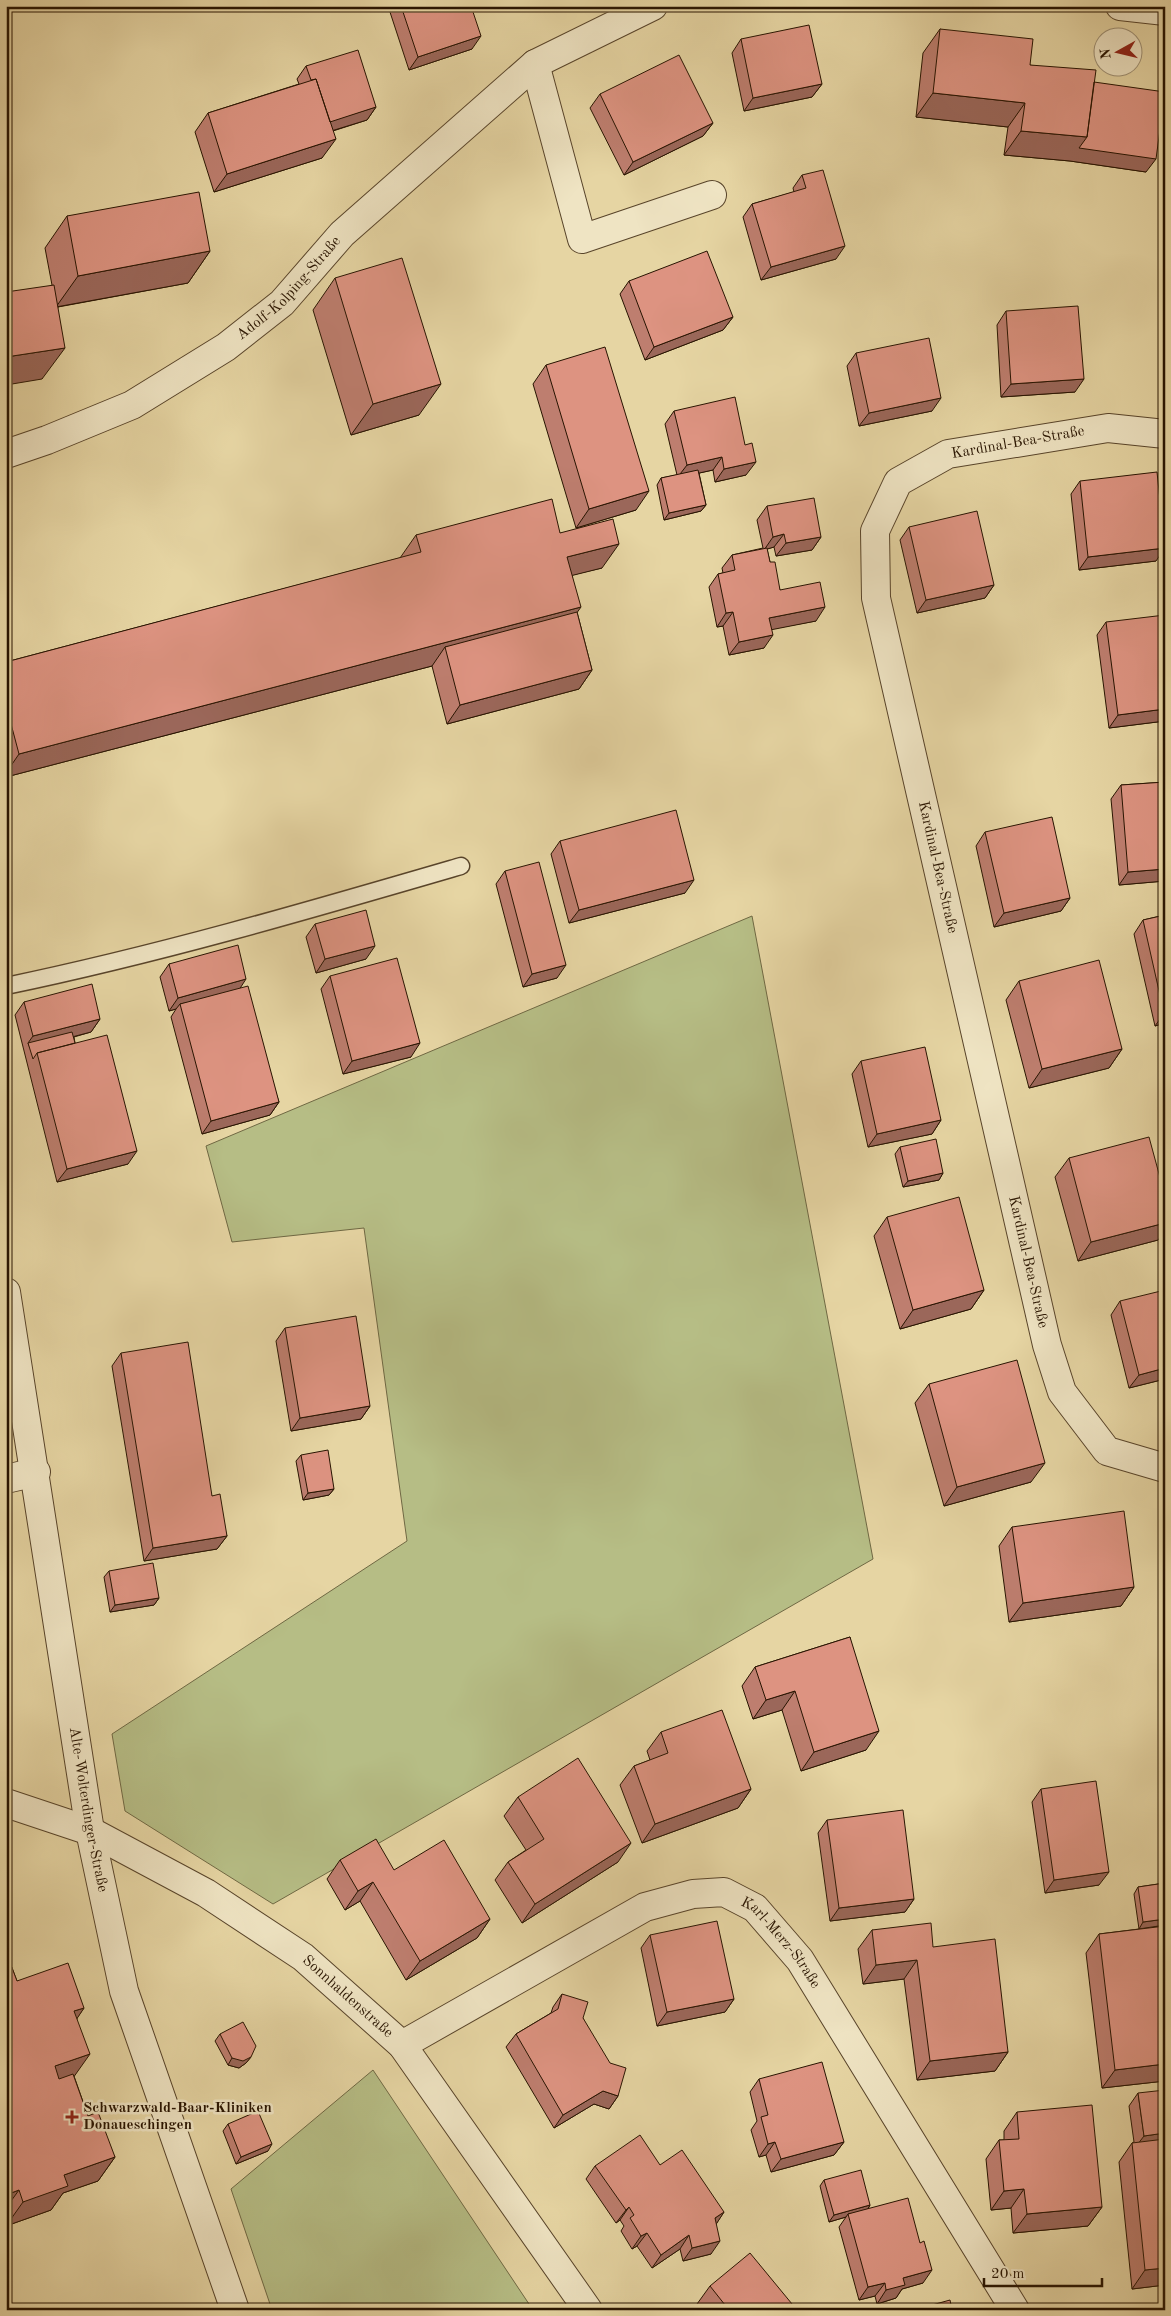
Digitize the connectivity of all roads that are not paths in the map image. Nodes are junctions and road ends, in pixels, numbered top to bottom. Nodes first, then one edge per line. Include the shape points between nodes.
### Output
1 (653, 6) edge
2 (1120, 6) edge
3 (1165, 11) edge
4 (535, 64) junction
5 (712, 195) dead end
6 (1165, 434) edge
7 (6, 454) edge
8 (461, 866) dead end
9 (6, 986) edge
10 (6, 1292) edge
11 (1165, 1468) edge
12 (36, 1472) junction
13 (6, 1479) edge
14 (6, 1803) edge
15 (90, 1831) junction
16 (402, 2045) junction
17 (235, 2310) edge
18 (588, 2310) edge
19 (1015, 2310) edge

1 - 4 street, Adolf-Kolping-Straße
2 - 3 street
4 - 5 street via 582,239
4 - 7 street, Adolf-Kolping-Straße via 342,234 282,303 226,347 132,405
6 - 11 street, Kardinal-Bea-Straße via 1108,428 948,454 898,482 875,531 876,598 1047,1345 1062,1392 1107,1450
8 - 9 lane via 252,927 89,969
10 - 12 street, Alte-Wolterdinger-Straße
12 - 13 street
12 - 15 street, Alte-Wolterdinger-Straße
14 - 15 street, Sonnhaldenstraße
15 - 16 street, Sonnhaldenstraße via 206,1893 303,1957
15 - 17 street, Alte-Wolterdinger-Straße via 124,1991
16 - 18 street, Sonnhaldenstraße
16 - 19 street, Karl-Merz-Straße via 645,1907 693,1894 724,1892 755,1908 800,1960

